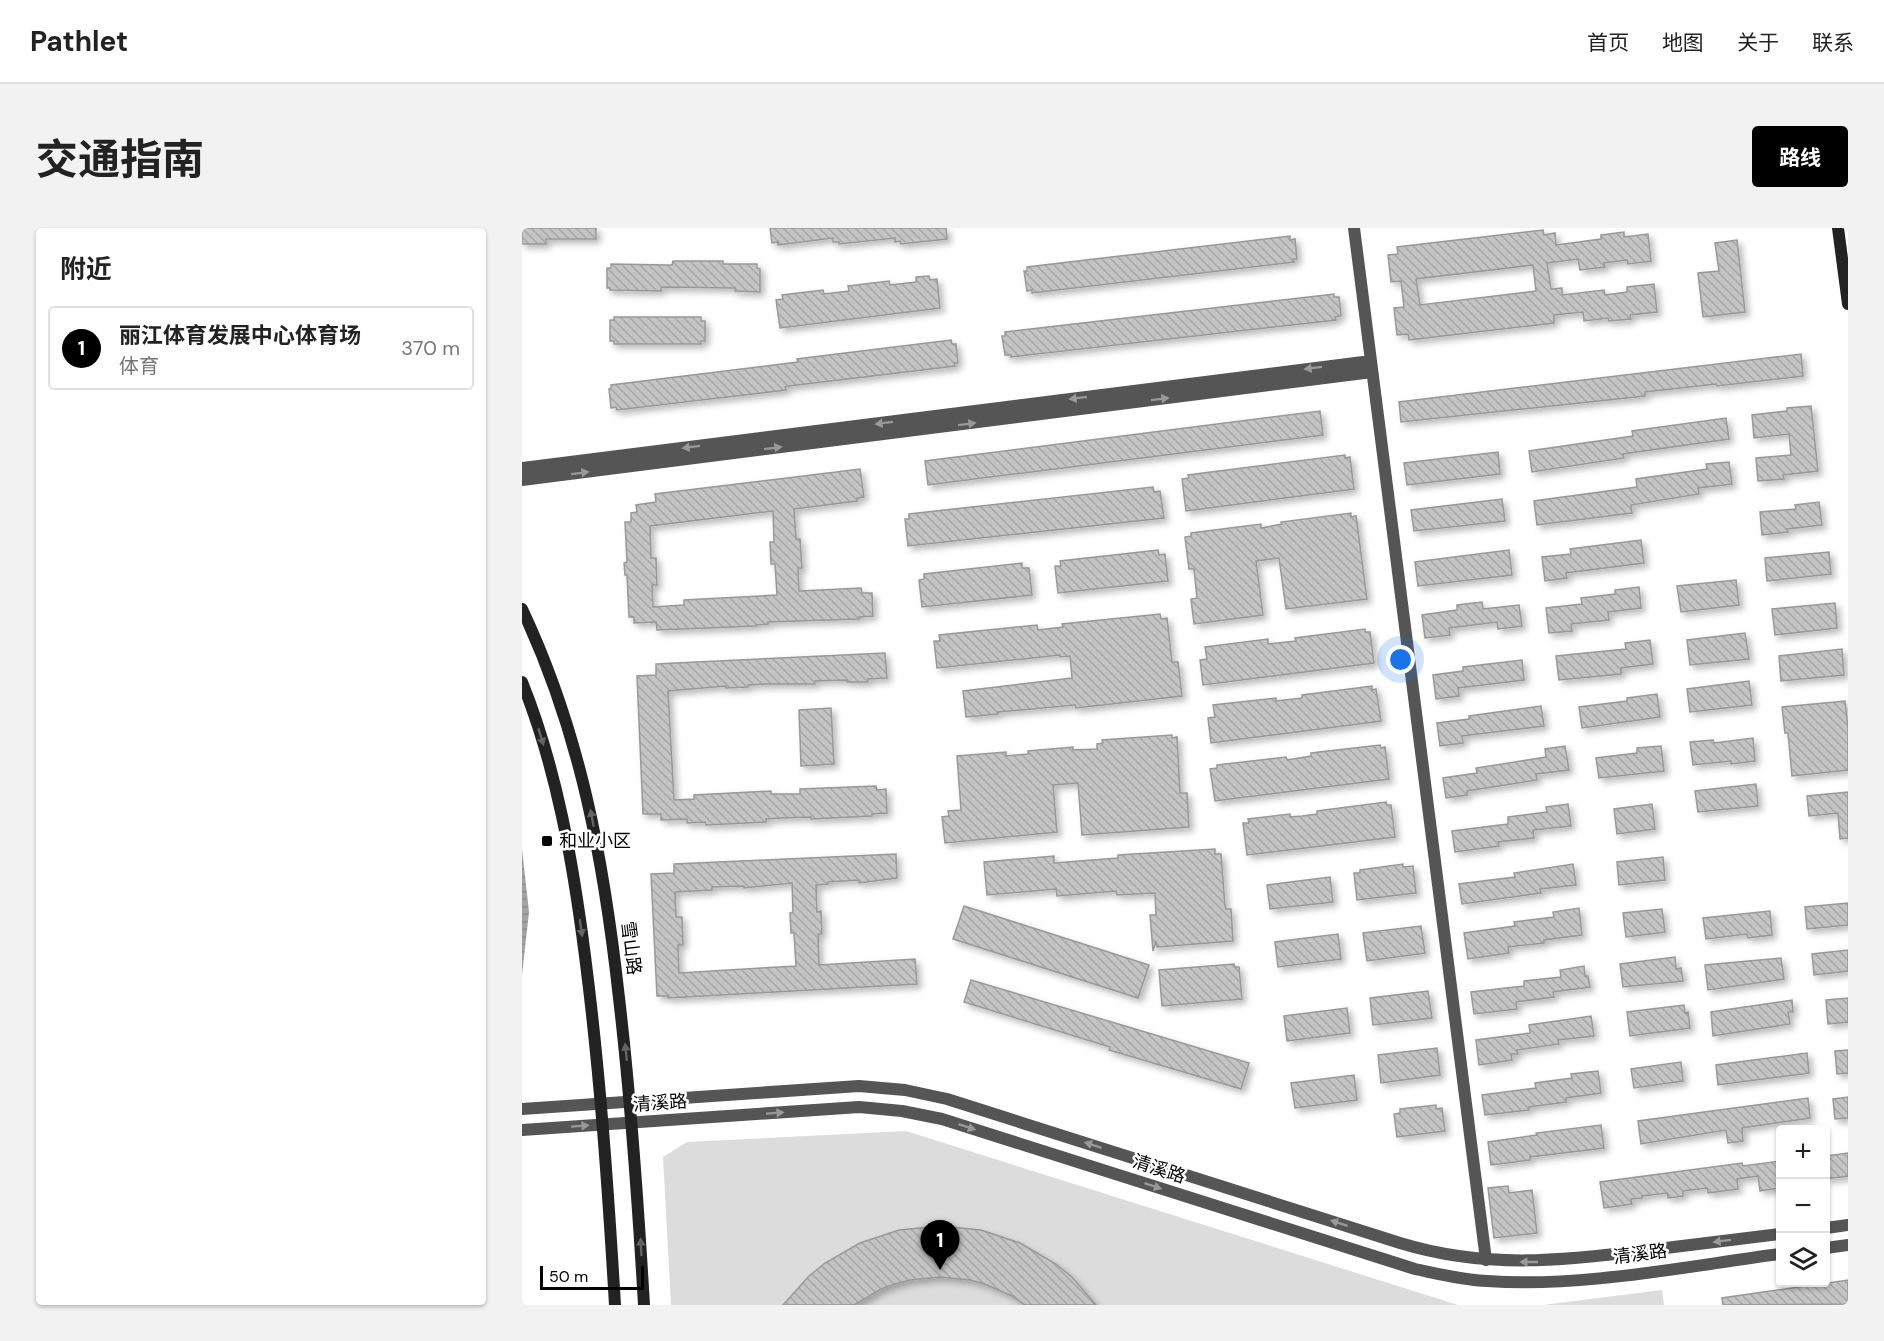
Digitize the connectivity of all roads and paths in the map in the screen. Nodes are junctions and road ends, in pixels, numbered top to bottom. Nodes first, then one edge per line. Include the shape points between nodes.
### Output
1 (1354, 228) edge
2 (1838, 228) edge
3 (1848, 304) edge
4 (1371, 367) junction
5 (522, 468) edge
6 (522, 480) edge
7 (522, 609) edge
8 (522, 682) edge
9 (630, 1102) junction
10 (601, 1104) junction
11 (522, 1109) edge
12 (632, 1123) junction
13 (603, 1125) junction
14 (522, 1130) edge
15 (1848, 1225) edge
16 (1830, 1227) edge
17 (1776, 1234) edge
18 (1848, 1245) edge
19 (1830, 1247) edge
20 (1776, 1254) edge
21 (1486, 1260) junction
22 (615, 1305) edge
23 (644, 1305) edge

1 - 4 street
2 - 3 main road
4 -> 5 street
6 -> 4 street
4 - 21 street
9 -> 7 main road, 雪山路 via 611,928 590,808 558,694
8 -> 10 main road via 548,759 569,850
9 - 10 street, 清溪路
9 - 12 main road, 雪山路
21 -> 9 street, 清溪路 via 1420,1249 926,1094 859,1086
10 - 11 street, 清溪路
10 - 13 main road
12 - 13 street, 清溪路
12 -> 20 street, 清溪路 via 859,1107 922,1114 1415,1269 1458,1278 1563,1281
23 -> 12 main road, 雪山路
14 -> 13 street, 清溪路
13 - 22 main road
15 - 16 street
17 -> 21 street, 清溪路 via 1561,1261
18 - 19 street

